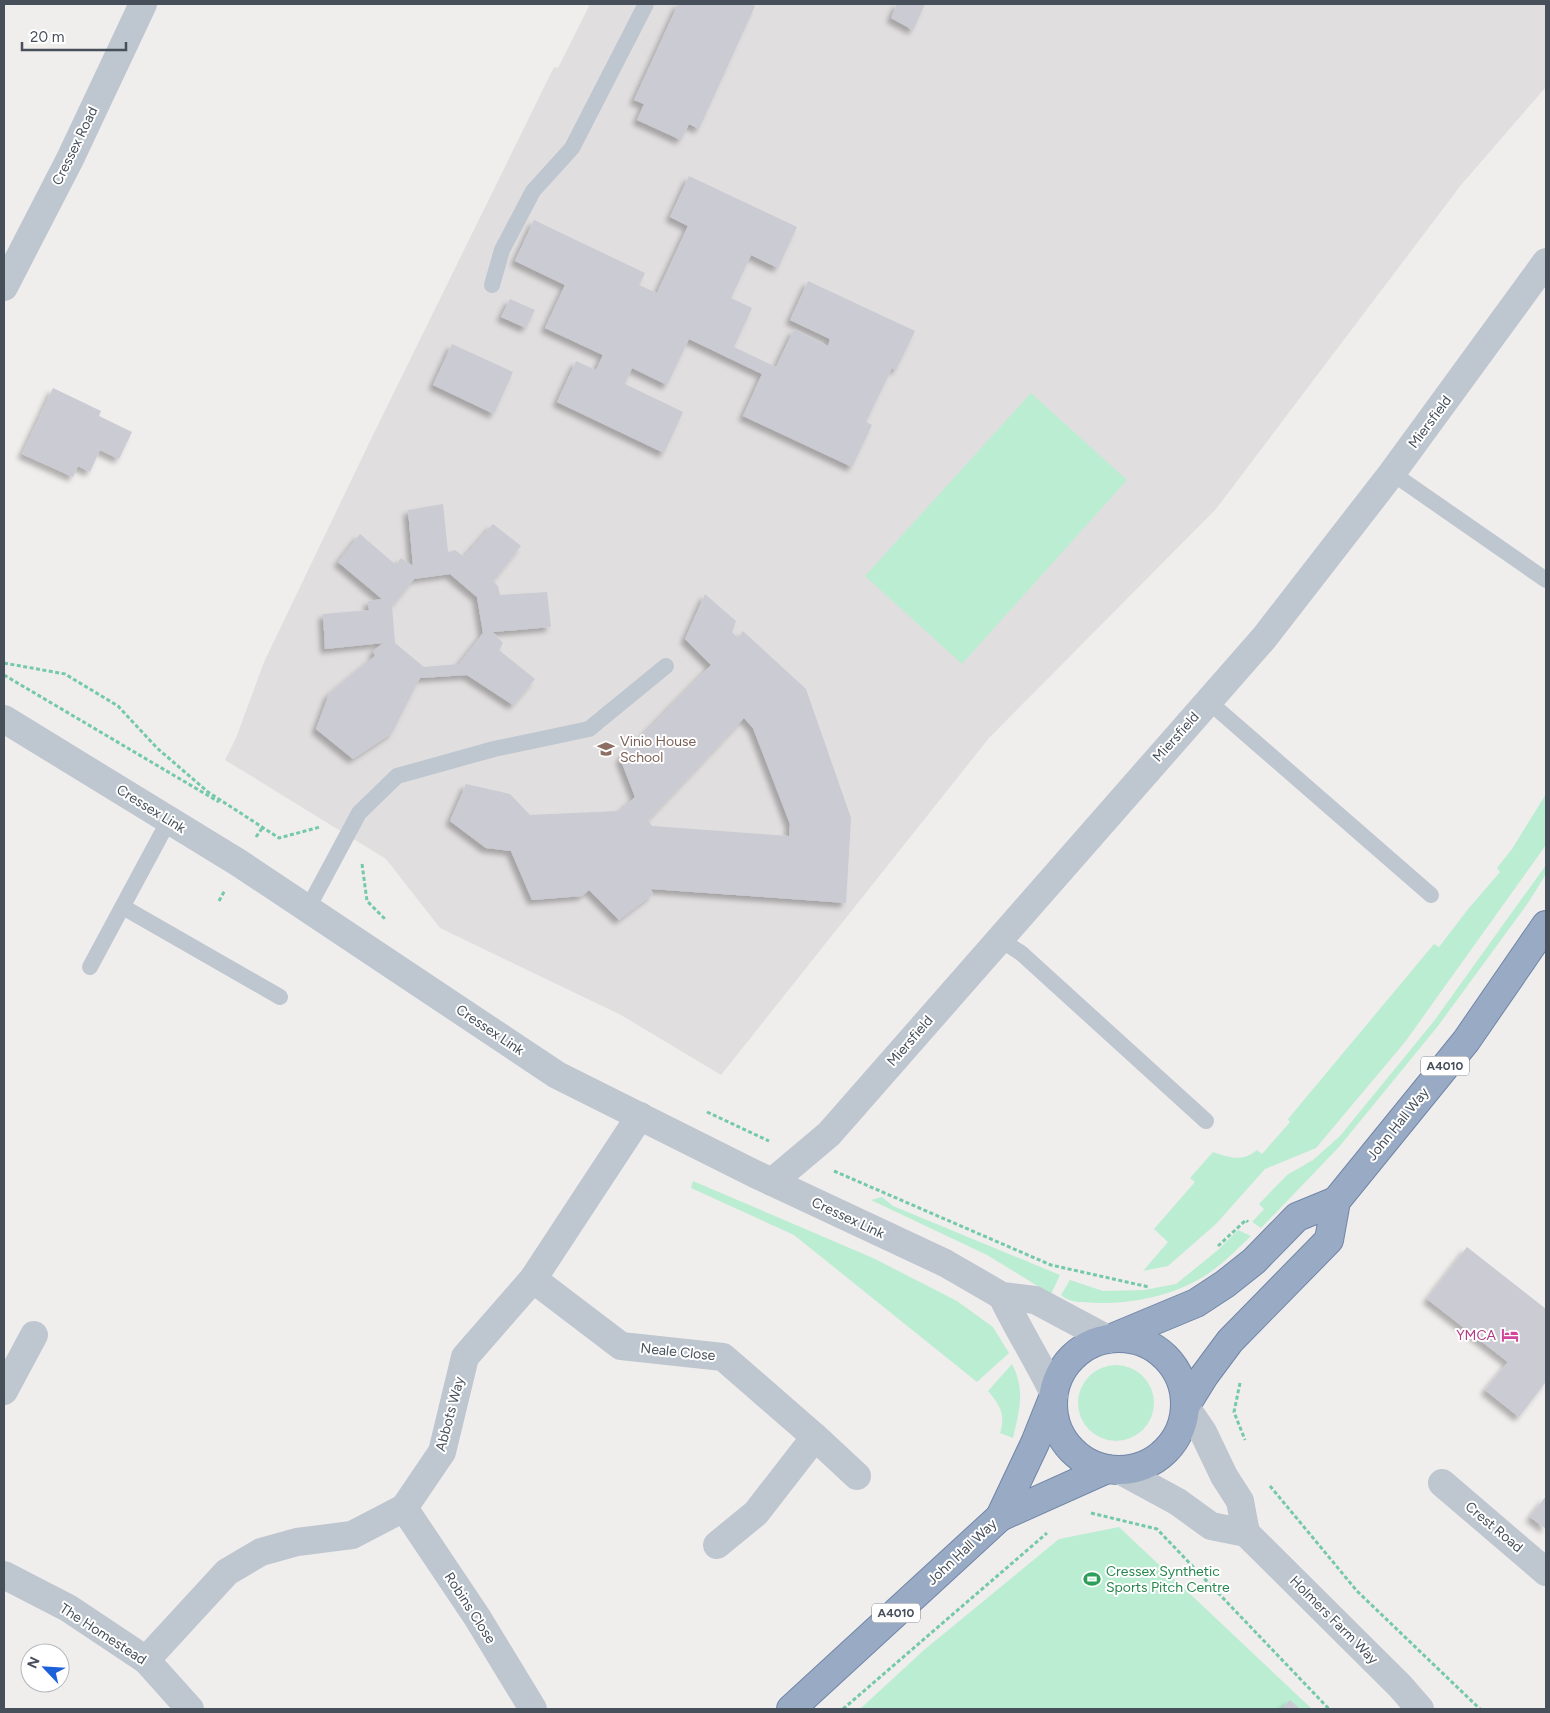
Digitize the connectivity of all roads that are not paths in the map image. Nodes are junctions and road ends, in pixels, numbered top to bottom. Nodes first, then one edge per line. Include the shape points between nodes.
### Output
1 (144, 4) edge
2 (646, 4) edge
3 (1546, 262) edge
4 (492, 285) dead end
5 (4, 287) edge
6 (1392, 473) junction
7 (1546, 580) edge
8 (666, 666) dead end
9 (1208, 701) junction
10 (4, 719) edge
11 (169, 820) junction
12 (1430, 895) dead end
13 (123, 907) junction
14 (308, 908) junction
15 (1546, 925) edge
16 (998, 938) junction
17 (90, 967) dead end
18 (280, 997) dead end
19 (640, 1116) junction
20 (1206, 1121) dead end
21 (772, 1182) junction
22 (1336, 1201) junction
23 (533, 1279) junction
24 (1002, 1296) junction
25 (34, 1335) dead end
26 (1110, 1338) junction
27 (11, 1363) edge
28 (4, 1391) edge
29 (1053, 1396) junction
30 (1186, 1406) junction
31 (815, 1438) junction
32 (1114, 1470) junction
33 (857, 1476) dead end
34 (1442, 1482) dead end
35 (404, 1508) junction
36 (1000, 1517) junction
37 (1246, 1533) junction
38 (717, 1545) dead end
39 (1546, 1572) edge
40 (4, 1575) edge
41 (146, 1660) junction
42 (190, 1709) edge
43 (532, 1709) edge
44 (791, 1709) edge
45 (1420, 1709) edge

1 - 5 street, Cressex Road
2 - 4 lane via 572,148 533,191 502,250
3 - 6 street, Miersfield
6 - 7 lane
6 - 9 street, Miersfield via 1264,638
8 - 14 lane via 589,729 494,749 397,776 360,813
9 - 12 lane
9 - 16 street, Miersfield
10 - 11 street, Cressex Link
11 - 13 lane
11 - 14 street, Cressex Link
13 - 17 lane
13 - 18 lane
14 - 19 street, Cressex Link via 557,1075
15 - 22 highway, John Hall Way / A4010 via 1466,1041
16 - 20 lane via 1021,953
16 - 21 street, Miersfield via 829,1134
19 - 21 street, Cressex Link
19 - 23 street, Abbots Way
21 - 24 street, Cressex Link via 945,1263
22 - 26 highway, John Hall Way / A4010 via 1297,1217 1254,1261 1196,1303
22 - 30 highway, John Hall Way / A4010 via 1329,1240 1230,1341
23 - 31 street, Neale Close via 621,1346 723,1358
23 - 35 street, Abbots Way via 465,1357 442,1452
24 - 26 street, Cressex Link via 1035,1300
24 - 29 street via 1019,1334 1041,1366
25 - 27 street
26 - 29 highway, A4010 via 1088,1345 1072,1358 1060,1374
26 - 30 highway, A4010 via 1135,1339 1156,1348 1172,1363 1183,1383
27 - 28 street
29 - 32 highway, A4010 via 1054,1417 1061,1436 1073,1452 1088,1463
29 - 36 highway, John Hall Way / A4010
30 - 32 highway, A4010 via 1182,1427 1158,1458 1140,1467
30 - 37 street via 1240,1501
31 - 33 street, Neale Close
31 - 38 street via 756,1513
32 - 36 highway, John Hall Way / A4010
32 - 37 street via 1178,1502 1211,1526
34 - 39 street, Crest Road
35 - 41 street, Abbots Way via 352,1535 297,1542 261,1552 227,1572
35 - 43 street, Robins Close
36 - 44 highway, John Hall Way / A4010
37 - 45 street, Holmers Farm Way
40 - 41 street, The Homestead via 68,1608
41 - 42 street, The Homestead

